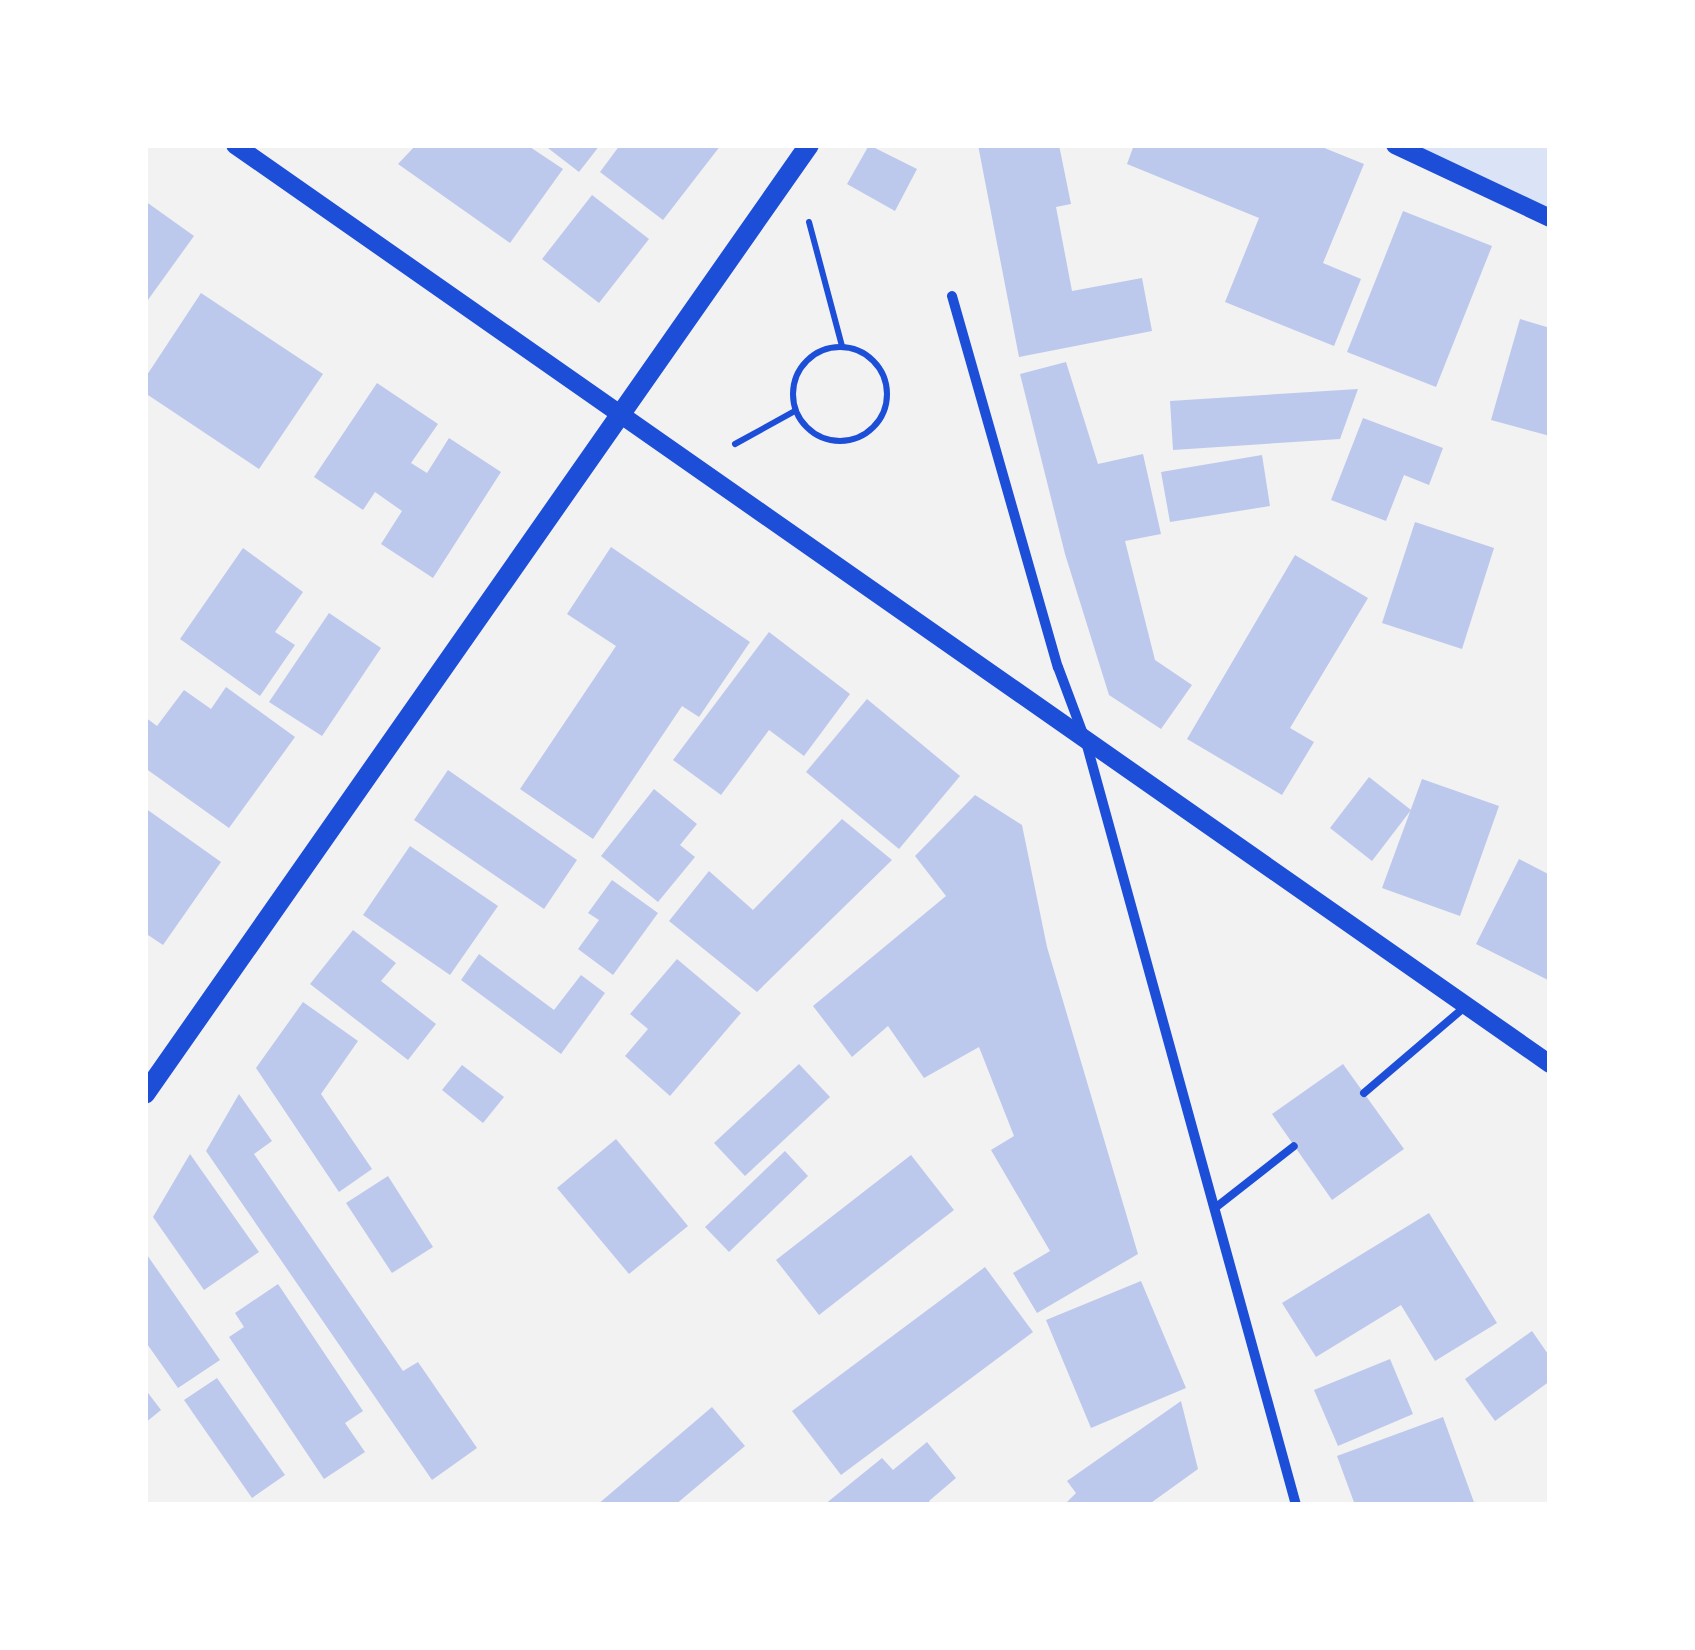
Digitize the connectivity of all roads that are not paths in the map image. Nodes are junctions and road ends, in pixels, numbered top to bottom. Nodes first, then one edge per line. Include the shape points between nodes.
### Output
1 (236, 145) edge
2 (809, 145) edge
3 (1395, 145) edge
4 (1550, 218) edge
5 (952, 296) dead end
6 (622, 418) junction
7 (1086, 742) junction
8 (1466, 1006) junction
9 (1550, 1064) edge
10 (1364, 1093) dead end
11 (145, 1094) edge
12 (1294, 1146) dead end
13 (1215, 1208) junction
14 (1296, 1505) edge

1 - 6 street
2 - 6 main road
3 - 4 street
5 - 7 street
6 - 7 street
6 - 11 main road
7 - 8 street
7 - 13 street
8 - 9 street
8 - 10 lane
12 - 13 lane
13 - 14 street

